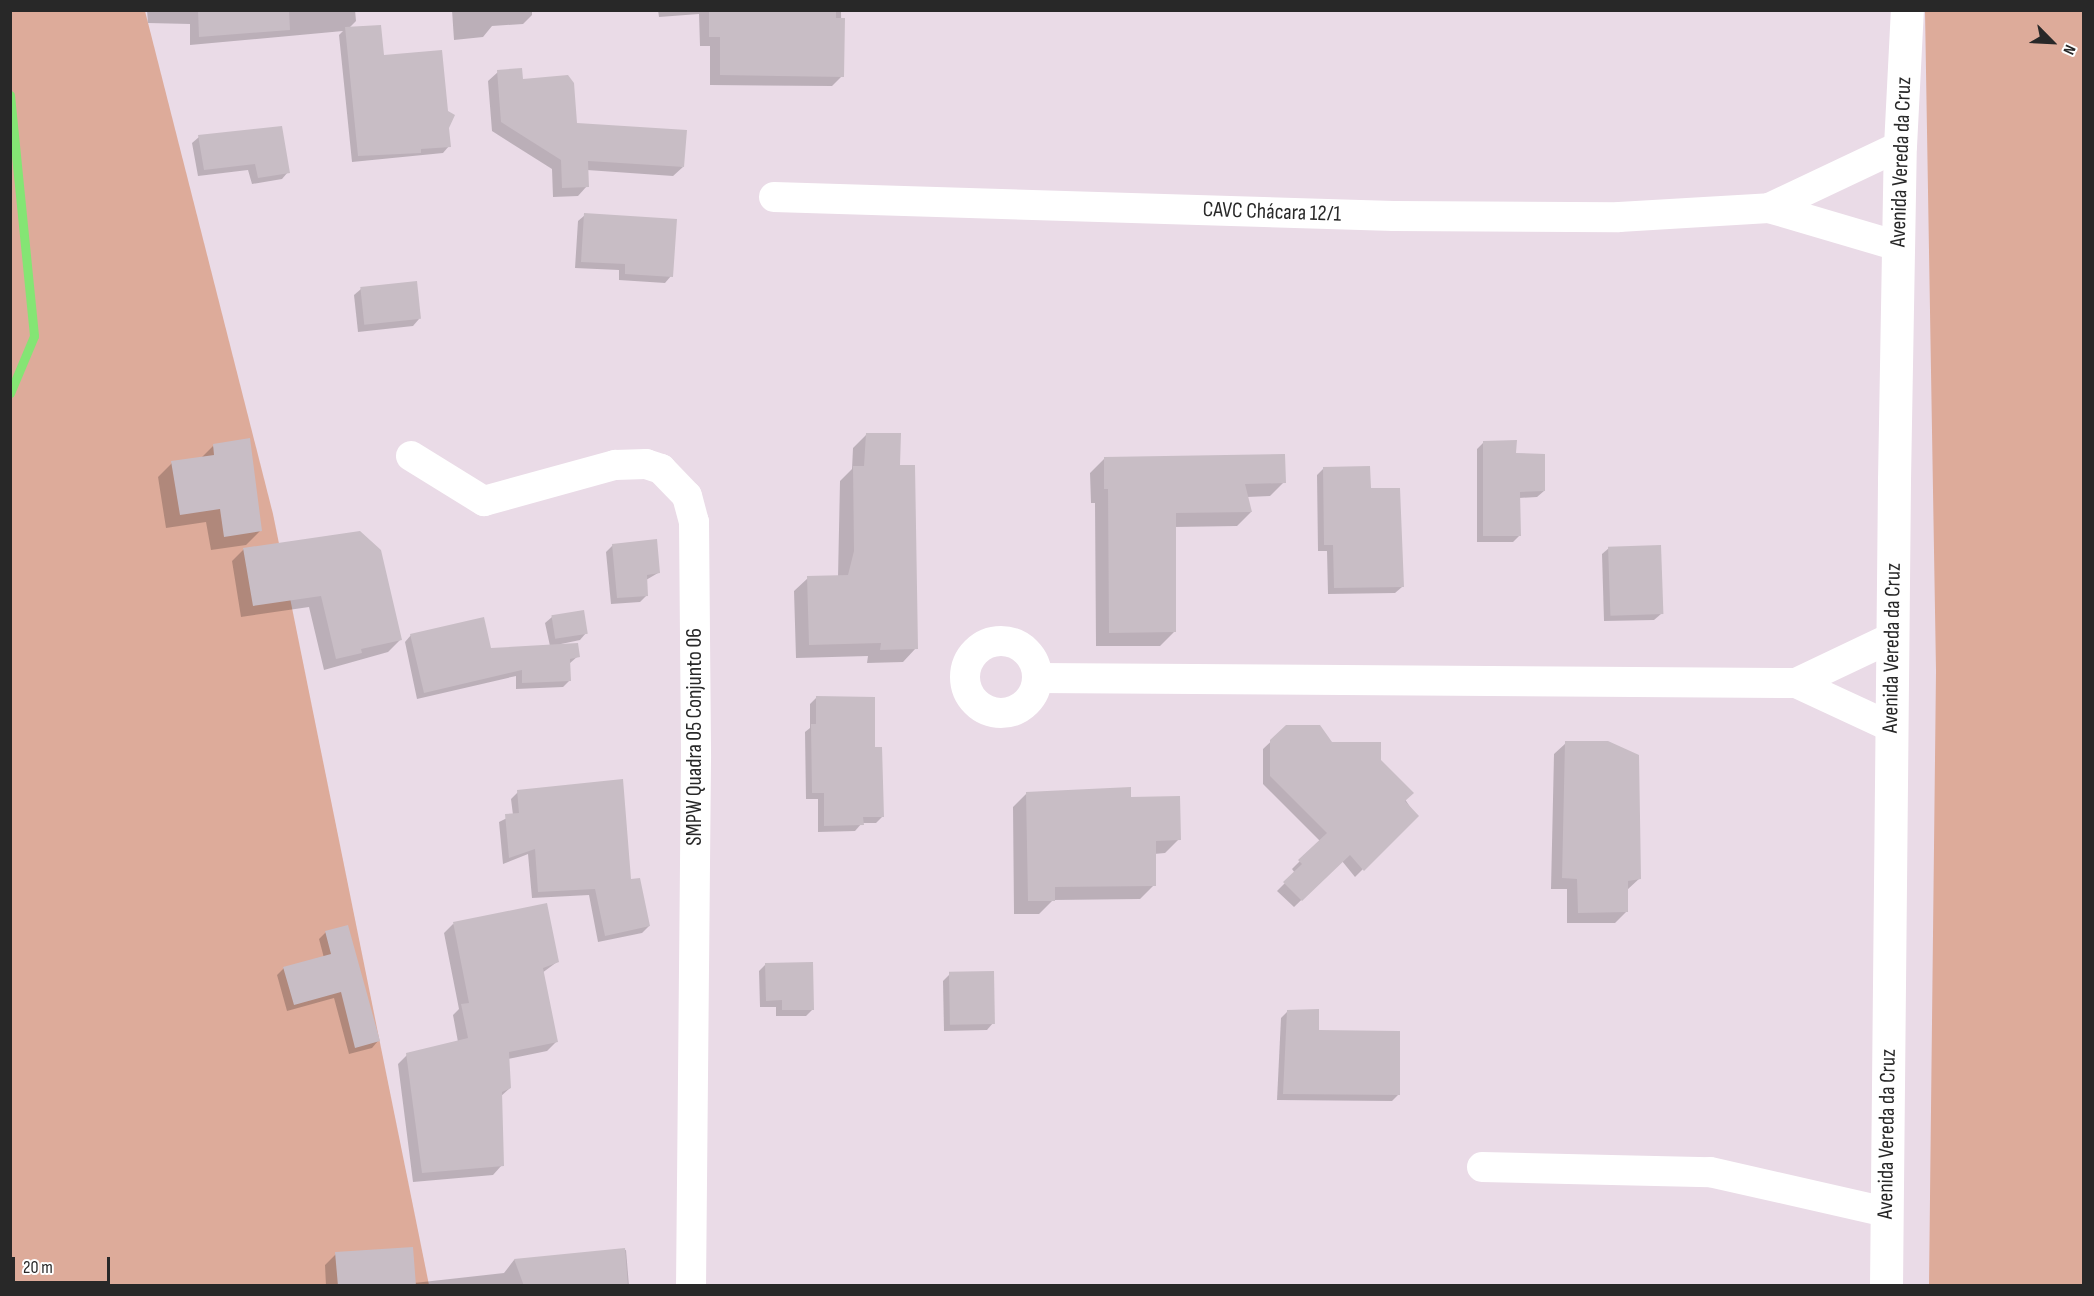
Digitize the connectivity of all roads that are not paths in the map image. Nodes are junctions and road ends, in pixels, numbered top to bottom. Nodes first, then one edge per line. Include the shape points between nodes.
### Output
1 (1907, 10) edge
2 (1900, 146) junction
3 (774, 197) dead end
4 (1769, 208) junction
5 (1898, 246) junction
6 (411, 456) dead end
7 (1893, 637) junction
8 (1037, 678) junction
9 (1796, 683) junction
10 (1891, 727) junction
11 (1482, 1167) dead end
12 (1886, 1212) junction
13 (691, 1286) edge
14 (1886, 1286) edge

1 - 2 street, Avenida Vereda da Cruz
2 - 4 street, CAVC Chácara 12/1
2 - 5 street, Avenida Vereda da Cruz
3 - 4 street, CAVC Chácara 12/1 via 1394,216 1618,217
4 - 5 street, CAVC Chácara 12/1
5 - 7 street, Avenida Vereda da Cruz
6 - 13 street, SMPW Quadra 05 Conjunto 06 via 484,501 615,465 646,464 661,469 687,496 694,522 696,746
7 - 9 street
7 - 10 street, Avenida Vereda da Cruz
8 - 8 street via 1028,701 1018,709 993,713 972,700 956,675 974,653 996,641 1020,646 1030,654
8 - 9 street
9 - 10 street
10 - 12 street, Avenida Vereda da Cruz
11 - 12 street via 1710,1172
12 - 14 street, Avenida Vereda da Cruz

